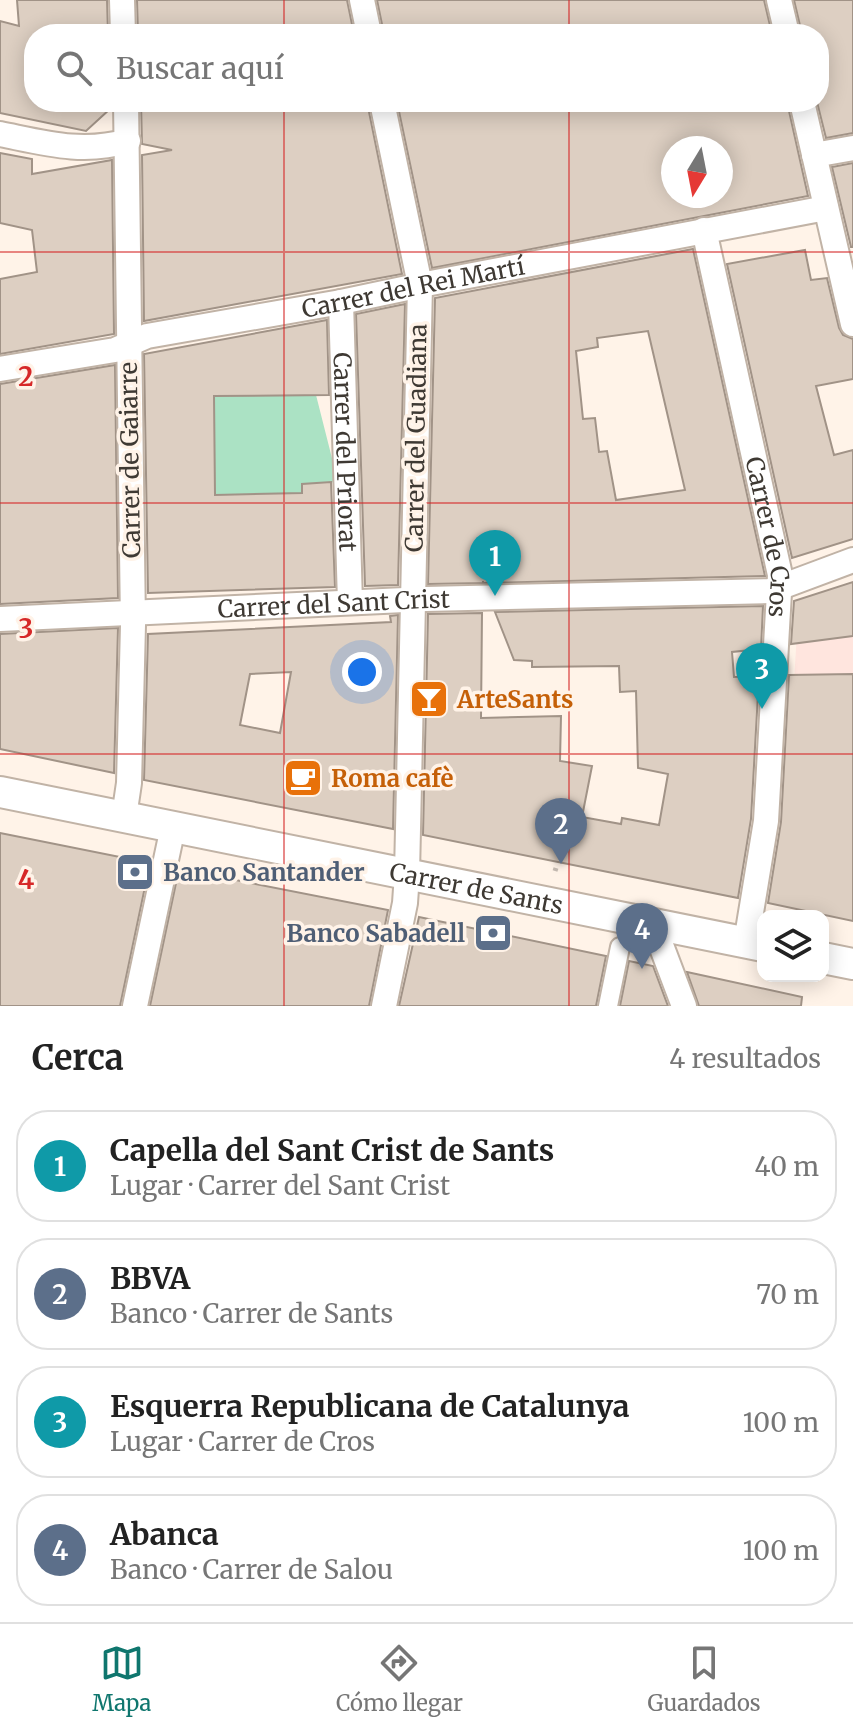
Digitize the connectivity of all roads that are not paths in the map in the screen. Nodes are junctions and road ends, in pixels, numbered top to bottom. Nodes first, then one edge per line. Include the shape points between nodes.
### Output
1 (122, 0) edge
2 (362, 0) edge
3 (779, 0) edge
4 (123, 24) edge
5 (367, 24) edge
6 (785, 24) edge
7 (127, 112) edge
8 (384, 112) edge
9 (804, 112) edge
10 (0, 134) edge
11 (128, 141) junction
12 (853, 148) edge
13 (814, 155) junction
14 (826, 208) junction
15 (704, 230) junction
16 (420, 285) junction
17 (341, 302) junction
18 (853, 324) edge
19 (129, 343) junction
20 (0, 369) edge
21 (853, 560) edge
22 (781, 587) junction
23 (411, 600) junction
24 (350, 602) junction
25 (132, 611) junction
26 (0, 619) edge
27 (0, 792) edge
28 (124, 817) junction
29 (173, 827) junction
30 (407, 874) junction
31 (653, 924) junction
32 (754, 944) edge
33 (620, 947) dead end
34 (829, 959) edge
35 (853, 964) edge
36 (135, 1006) edge
37 (384, 1006) edge
38 (608, 1006) edge
39 (684, 1006) edge

1 - 4 street
2 - 5 street
3 - 6 street
7 - 11 street, Carrer de Gaiarre
8 - 16 street, Carrer del Guadiana
9 - 13 street
10 - 11 street via 70,148
11 - 19 street, Carrer de Gaiarre
12 - 13 street
13 - 14 street
14 - 15 street, Carrer del Rei Martí
14 - 18 street
15 - 16 street, Carrer del Rei Martí
15 - 22 street, Carrer de Cros
16 - 17 street, Carrer del Rei Martí
16 - 23 street, Carrer del Guadiana
17 - 19 street, Carrer del Rei Martí
17 - 24 street, Carrer del Priorat
19 - 20 street, Carrer del Rei Martí via 115,350
19 - 25 street, Carrer de Gaiarre
21 - 22 street, Carrer del Sant Crist
22 - 23 street, Carrer del Sant Crist
22 - 32 street, Carrer de Cros
23 - 24 street, Carrer del Sant Crist
23 - 30 street, Carrer del Guadiana
24 - 25 street, Carrer del Sant Crist
25 - 26 street, Carrer del Sant Crist
25 - 28 street, Carrer de Gaiarre
27 - 28 street, Carrer de Sants
28 - 29 street, Carrer de Sants
29 - 30 street, Carrer de Sants
29 - 36 street
30 - 31 street, Carrer de Sants
30 - 37 street, Carrer del Guadiana
31 - 32 street, Carrer de Sants
31 - 39 street
33 - 38 street
34 - 35 street

